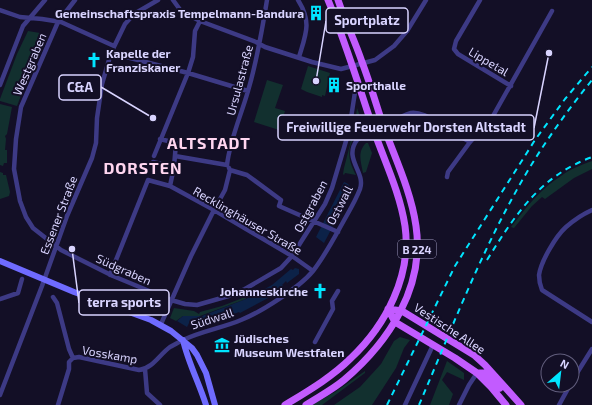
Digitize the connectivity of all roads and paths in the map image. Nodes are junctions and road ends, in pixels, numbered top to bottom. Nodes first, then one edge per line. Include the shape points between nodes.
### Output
1 (45, 0) edge
2 (74, 0) edge
3 (158, 0) edge
4 (173, 0) edge
5 (267, 0) edge
6 (298, 0) edge
7 (328, 0) edge
8 (338, 0) edge
9 (426, 0) edge
10 (480, 0) edge
11 (0, 10) edge
12 (552, 11) dead end
13 (30, 18) junction
14 (200, 21) junction
15 (58, 22) junction
16 (260, 44) junction
17 (114, 46) junction
18 (111, 53) junction
19 (299, 57) junction
20 (363, 63) junction
21 (353, 65) junction
22 (188, 73) junction
23 (0, 85) edge
24 (511, 86) junction
25 (248, 91) junction
26 (355, 92) dead end
27 (384, 126) junction
28 (374, 130) junction
29 (160, 139) junction
30 (470, 142) junction
31 (175, 156) junction
32 (227, 165) junction
33 (174, 167) junction
34 (230, 170) junction
35 (447, 177) dead end
36 (170, 186) junction
37 (214, 210) junction
38 (592, 210) edge
39 (317, 223) junction
40 (336, 232) junction
41 (57, 247) junction
42 (292, 256) junction
43 (0, 261) edge
44 (311, 273) junction
45 (110, 275) junction
46 (22, 279) dead end
47 (45, 280) junction
48 (338, 291) dead end
49 (53, 296) dead end
50 (0, 299) edge
51 (171, 300) junction
52 (388, 309) junction
53 (402, 311) junction
54 (395, 322) junction
55 (592, 322) edge
56 (161, 324) junction
57 (183, 340) junction
58 (315, 342) dead end
59 (433, 345) junction
60 (592, 349) edge
61 (73, 358) junction
62 (580, 368) edge
63 (145, 369) junction
64 (477, 373) junction
65 (566, 393) edge
66 (0, 395) edge
67 (58, 405) edge
68 (160, 405) edge
69 (206, 405) edge
70 (215, 405) edge
71 (285, 405) edge
72 (306, 405) edge
73 (405, 405) edge
74 (460, 405) edge
75 (506, 405) edge
76 (515, 405) edge
77 (521, 405) edge
78 (560, 405) edge

1 - 13 street
2 - 15 street, Westgraben
3 - 17 street, Essener Straße via 134,14 125,24
4 - 14 street via 181,11
5 - 16 street, Ursulastraße
6 - 19 street via 308,25
7 - 21 main road, B 224
8 - 20 main road, B 224
9 - 20 street via 408,31 394,46 375,60
10 - 24 street, Lippetal via 454,49 458,54
11 - 13 street
12 - 24 street, Lippetal
13 - 15 street
13 - 23 street via 23,26
14 - 16 street
14 - 22 street via 195,31
15 - 17 street
15 - 41 street, Westgraben via 21,107 14,169 26,217 33,228
16 - 19 street
16 - 25 street, Ursulastraße
17 - 18 street, Essener Straße
18 - 22 street
18 - 41 street, Essener Straße via 102,84 92,158
19 - 21 street via 335,68
20 - 21 street
20 - 27 main road, B 224
21 - 28 main road, B 224
22 - 25 street
22 - 29 street
24 - 30 street via 493,116
25 - 32 street, Ursulastraße via 228,152
26 - 39 street, Ostgraben via 349,131 337,174
27 - 28 street, Ostwall
27 - 30 street, Ostwall via 412,113 419,113
27 - 53 main road, B 224 via 406,187 418,243 411,287
28 - 40 street, Ostwall via 359,138 353,149 361,183 356,198
28 - 52 main road, B 224 via 406,228 404,267
29 - 31 street via 176,143
29 - 33 street via 153,159
30 - 35 street
31 - 32 street
31 - 33 street
32 - 34 street
33 - 36 street
34 - 37 street via 225,190
34 - 39 street via 247,175 281,200 279,206
36 - 37 street, Recklinghäuser Straße
36 - 45 street, Recklinghäuser Straße via 148,180
37 - 42 street, Recklinghäuser Straße
37 - 51 street
38 - 55 street via 565,227 539,274 542,290
39 - 40 street
39 - 42 street, Ostgraben
40 - 44 street, Ostwall via 325,254
41 - 45 street, Südgraben
41 - 47 street, Essener Straße
42 - 44 street, Recklinghäuser Straße
42 - 51 street, Südgraben via 281,268 243,290 197,305
43 - 47 main road, Südwall
44 - 57 street, Südwall via 287,294 241,320
45 - 51 street, Südgraben
46 - 50 street via 18,293
47 - 56 main road, Südwall
47 - 66 street, Essener Straße
48 - 58 street via 332,301 333,309
49 - 61 street, Vosskamp
51 - 56 street
52 - 53 main road, Vestische Allee
52 - 54 main road
52 - 71 main road via 373,334 350,359 307,392
53 - 54 main road, B 224
53 - 77 main road, Vestische Allee via 478,358
54 - 59 main road, Vestische Allee
54 - 72 main road via 371,353 343,380
56 - 57 main road, Südwall
57 - 63 street, Vosskamp
57 - 69 main road
57 - 70 main road via 192,348 206,373
59 - 64 main road, Vestische Allee
59 - 73 street
60 - 62 street
61 - 63 street, Vosskamp
61 - 67 street, Vosskamp via 69,362
63 - 68 street, Vosskamp via 147,393
64 - 74 street
64 - 75 main road, Vestische Allee
64 - 76 main road, Vestische Allee via 485,373
65 - 78 street

